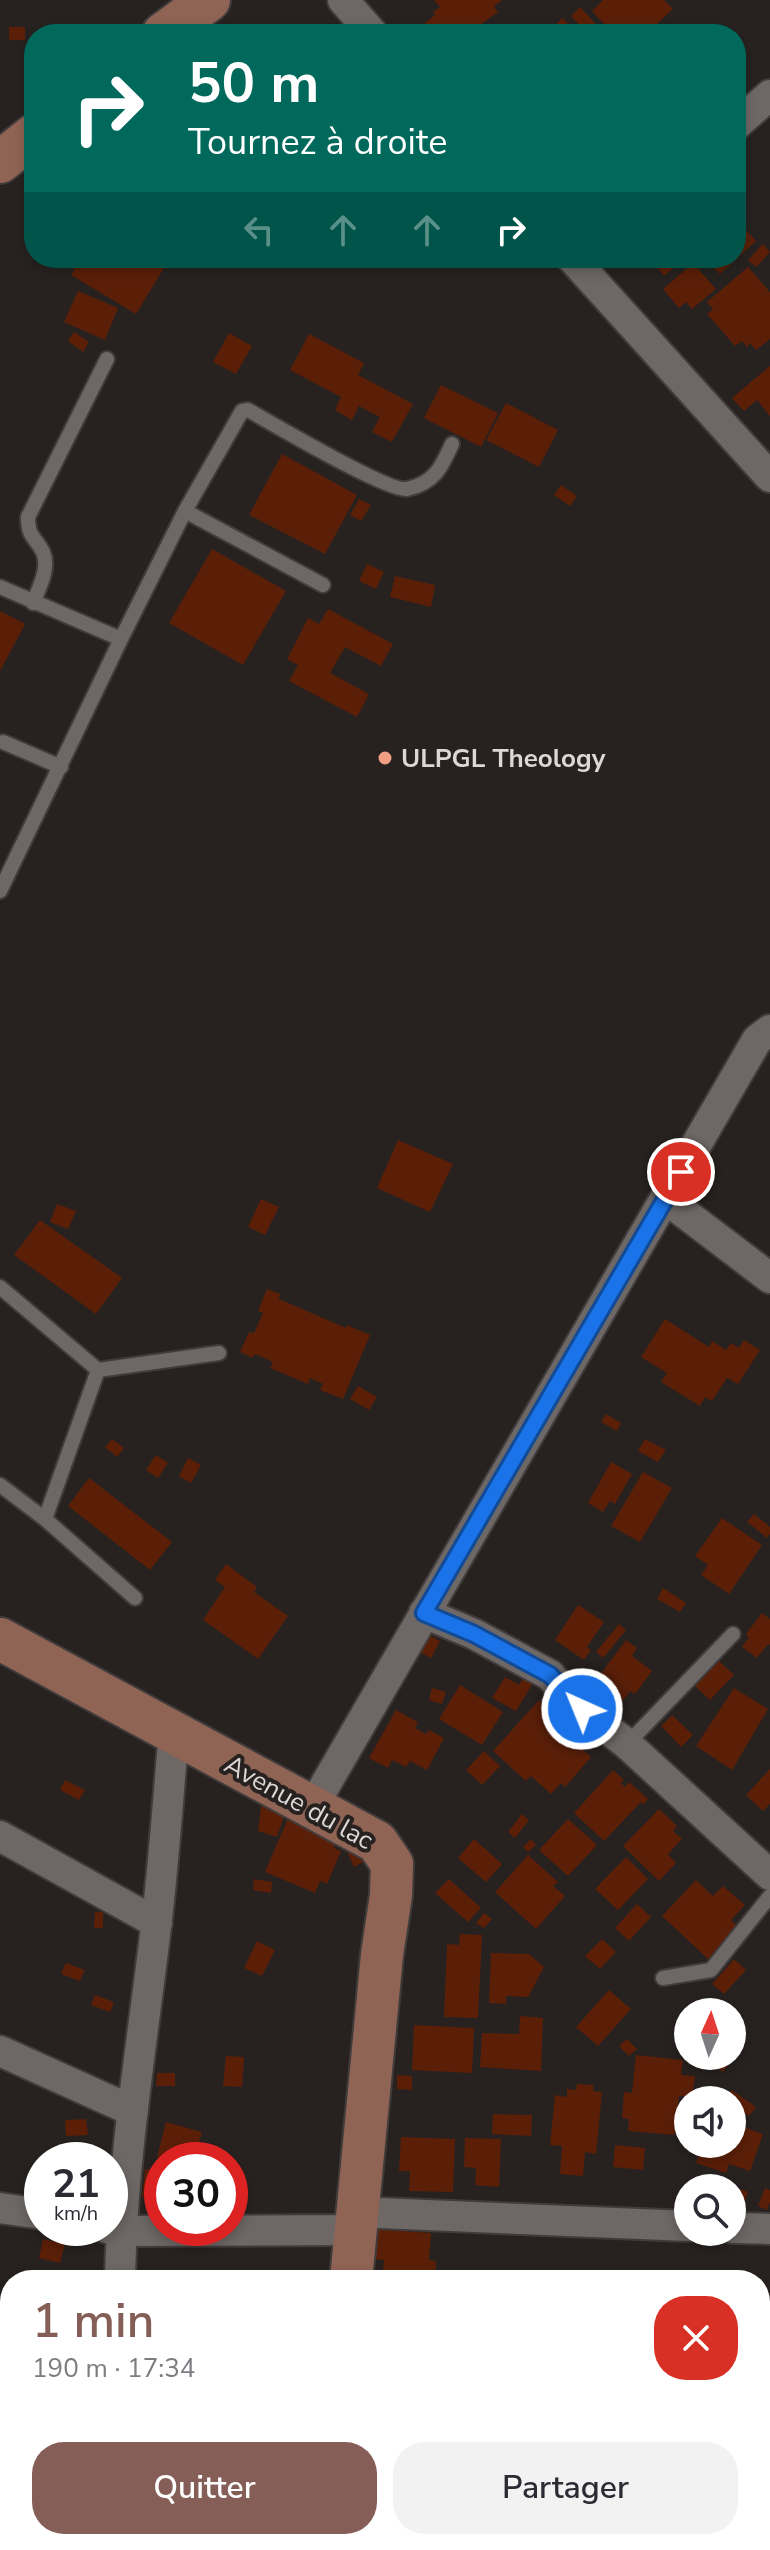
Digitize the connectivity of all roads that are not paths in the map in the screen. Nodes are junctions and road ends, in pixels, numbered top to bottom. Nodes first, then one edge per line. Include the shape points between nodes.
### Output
1 (209, 0) edge
2 (343, 0) edge
3 (177, 24) edge
4 (364, 24) edge
5 (770, 95) edge
6 (746, 116) edge
7 (24, 143) edge
8 (0, 162) edge
9 (585, 268) edge
10 (107, 359) dead end
11 (452, 444) dead end
12 (770, 477) edge
13 (185, 511) junction
14 (323, 585) dead end
15 (0, 587) edge
16 (33, 603) junction
17 (121, 639) junction
18 (3, 742) dead end
19 (61, 767) junction
20 (0, 891) edge
21 (770, 1030) edge
22 (666, 1199) junction
23 (770, 1278) edge
24 (0, 1287) edge
25 (219, 1353) dead end
26 (98, 1370) junction
27 (0, 1485) edge
28 (45, 1519) junction
29 (135, 1598) dead end
30 (424, 1613) junction
31 (733, 1634) dead end
32 (0, 1639) edge
33 (174, 1732) junction
34 (627, 1744) junction
35 (313, 1806) junction
36 (0, 1836) edge
37 (770, 1875) edge
38 (770, 1896) edge
39 (157, 1923) junction
40 (663, 1978) dead end
41 (0, 2051) edge
42 (133, 2111) junction
43 (128, 2142) edge
44 (0, 2208) edge
45 (24, 2211) edge
46 (355, 2221) junction
47 (674, 2226) edge
48 (746, 2228) edge
49 (128, 2229) edge
50 (770, 2229) edge
51 (116, 2246) edge
52 (119, 2270) edge
53 (352, 2270) edge

1 - 3 main road
2 - 4 street
5 - 6 street
7 - 8 main road
9 - 12 street
10 - 16 lane via 28,517 28,532 44,554 45,570
11 - 13 lane via 438,473 400,489 242,411
13 - 14 lane
13 - 17 lane
15 - 16 lane
16 - 17 lane
17 - 19 lane
18 - 19 lane
19 - 20 lane
21 - 22 street via 757,1040
22 - 23 street
22 - 30 street
24 - 26 lane
25 - 26 lane
26 - 28 lane
27 - 28 lane
28 - 29 lane
30 - 34 street via 550,1675 572,1701
30 - 35 street
31 - 34 lane
32 - 33 main road, Avenue du lac
33 - 35 main road, Avenue du lac
33 - 39 street
34 - 37 street
35 - 46 main road, Avenue du lac via 377,1842 392,1864
36 - 39 street
38 - 40 lane via 711,1970
39 - 42 street
41 - 42 street
42 - 43 street
44 - 45 street
46 - 47 street
46 - 49 street
46 - 53 main road, Avenue du lac
48 - 50 street
51 - 52 street

